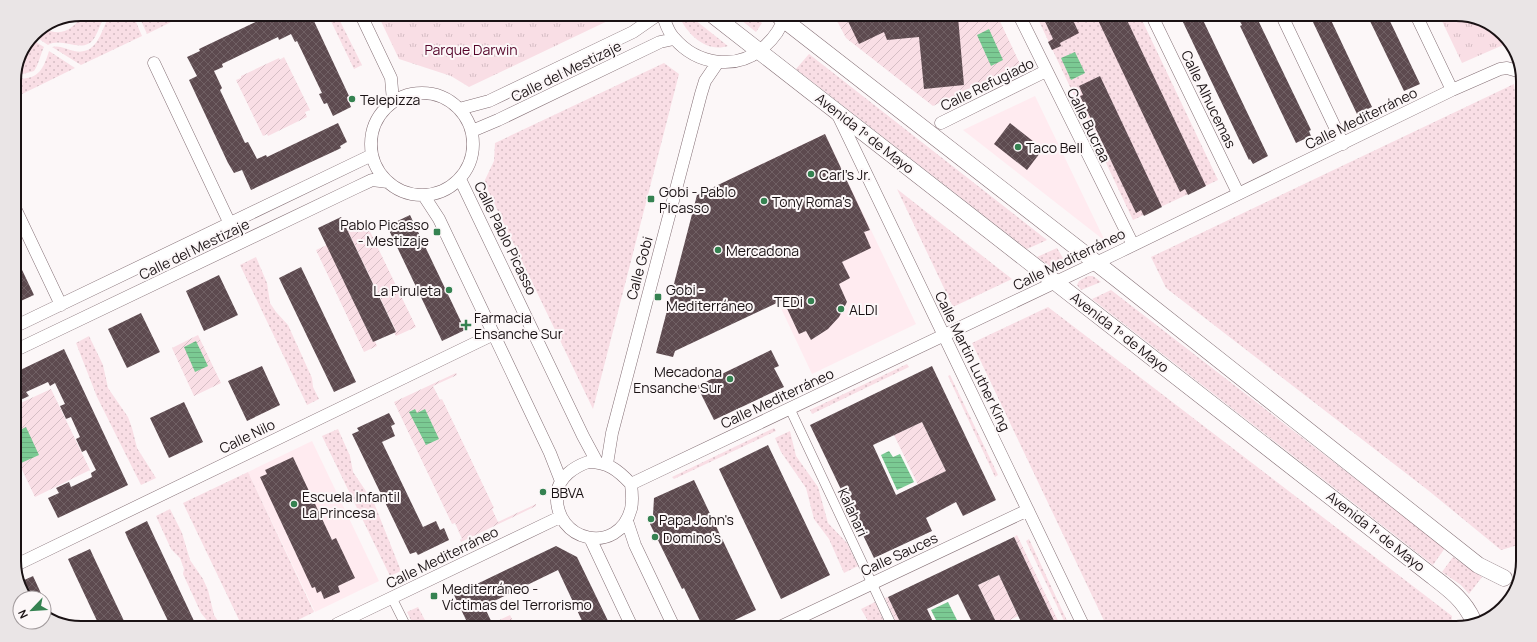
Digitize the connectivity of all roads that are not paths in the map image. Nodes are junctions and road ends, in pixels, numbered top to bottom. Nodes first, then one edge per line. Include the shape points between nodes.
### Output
1 (364, 21) edge
2 (649, 21) edge
3 (665, 21) edge
4 (720, 21) edge
5 (781, 21) edge
6 (786, 21) edge
7 (1022, 21) edge
8 (1154, 21) edge
9 (1284, 21) edge
10 (1419, 21) edge
11 (674, 38) junction
12 (759, 52) junction
13 (700, 58) junction
14 (154, 62) dead end
15 (718, 62) junction
16 (1515, 70) edge
17 (1046, 72) junction
18 (705, 81) junction
19 (1452, 90) junction
20 (393, 101) junction
21 (459, 108) junction
22 (834, 108) junction
23 (941, 123) dead end
24 (472, 131) junction
25 (1343, 144) junction
26 (372, 154) junction
27 (460, 179) junction
28 (388, 182) junction
29 (1238, 193) junction
30 (424, 196) junction
31 (21, 221) edge
32 (230, 224) junction
33 (1133, 245) junction
34 (1095, 263) junction
35 (1056, 281) junction
36 (61, 305) junction
37 (21, 324) edge
38 (494, 334) junction
39 (943, 335) junction
40 (21, 348) edge
41 (790, 409) junction
42 (602, 463) junction
43 (562, 481) junction
44 (631, 484) junction
45 (1028, 510) junction
46 (560, 517) junction
47 (627, 520) junction
48 (590, 538) junction
49 (21, 563) edge
50 (1504, 578) dead end
51 (871, 583) junction
52 (392, 598) junction
53 (1472, 619) edge
54 (343, 621) edge
55 (404, 621) edge
56 (629, 621) edge
57 (671, 621) edge
58 (792, 621) edge
59 (890, 621) edge
60 (1081, 621) edge

1 - 20 street via 391,78
2 - 21 street, Calle del Mestizaje via 633,32 489,101
3 - 11 street
4 - 12 street, Avenida 1º de Mayo
5 - 12 street via 771,41
6 - 34 street
7 - 17 street, Calle Bucraa
8 - 29 street, Calle Alhucemas
9 - 25 street
10 - 19 street
11 - 13 street
11 - 24 street, Calle del Mestizaje via 660,42
12 - 15 street via 733,62
12 - 22 street, Avenida 1º de Mayo
13 - 15 street
13 - 18 street, Calle Gobi
14 - 32 street
15 - 18 street, Calle Gobi
16 - 19 street, Calle Mediterráneo via 1500,69
17 - 23 street, Calle Refugiado
17 - 33 street, Calle Bucraa
18 - 42 street, Calle Gobi
19 - 25 street, Calle Mediterráneo
20 - 21 street via 407,95 429,93 450,101
20 - 26 street via 375,123 371,138
21 - 24 street
22 - 35 street, Avenida 1º de Mayo
22 - 39 street, Calle Martin Luther King
24 - 27 street via 473,151
25 - 29 street, Calle Mediterráneo
26 - 28 street via 379,172
26 - 32 street, Calle del Mestizaje
27 - 30 street via 444,191
27 - 42 street, Calle Pablo Picasso via 583,436
28 - 30 street via 399,190
28 - 40 street, Calle del Mestizaje via 372,180
29 - 33 street, Calle Mediterráneo
30 - 38 street via 440,219
31 - 36 street
32 - 36 street, Calle del Mestizaje
33 - 34 street, Calle Mediterráneo
34 - 35 street, Calle Mediterráneo
34 - 50 street via 1478,565
35 - 39 street, Calle Mediterráneo
35 - 53 street, Avenida 1º de Mayo via 1459,597
36 - 37 street, Calle del Mestizaje
38 - 43 street
38 - 49 street, Calle Nilo
39 - 41 street, Calle Mediterráneo
39 - 45 street, Calle Martin Luther King
41 - 44 street, Calle Mediterráneo
41 - 51 street, Kalahari
42 - 43 street via 579,465
42 - 44 street via 618,470
43 - 46 street via 556,504
44 - 47 street via 632,509
45 - 51 street, Calle Sauces
45 - 60 street, Calle Martin Luther King
46 - 48 street via 573,531
46 - 52 street, Calle Mediterráneo
47 - 48 street via 616,532 608,536
47 - 57 street via 634,545
48 - 56 street
51 - 58 street, Calle Sauces
51 - 59 street, Kalahari
52 - 54 street, Calle Mediterráneo
52 - 55 street

